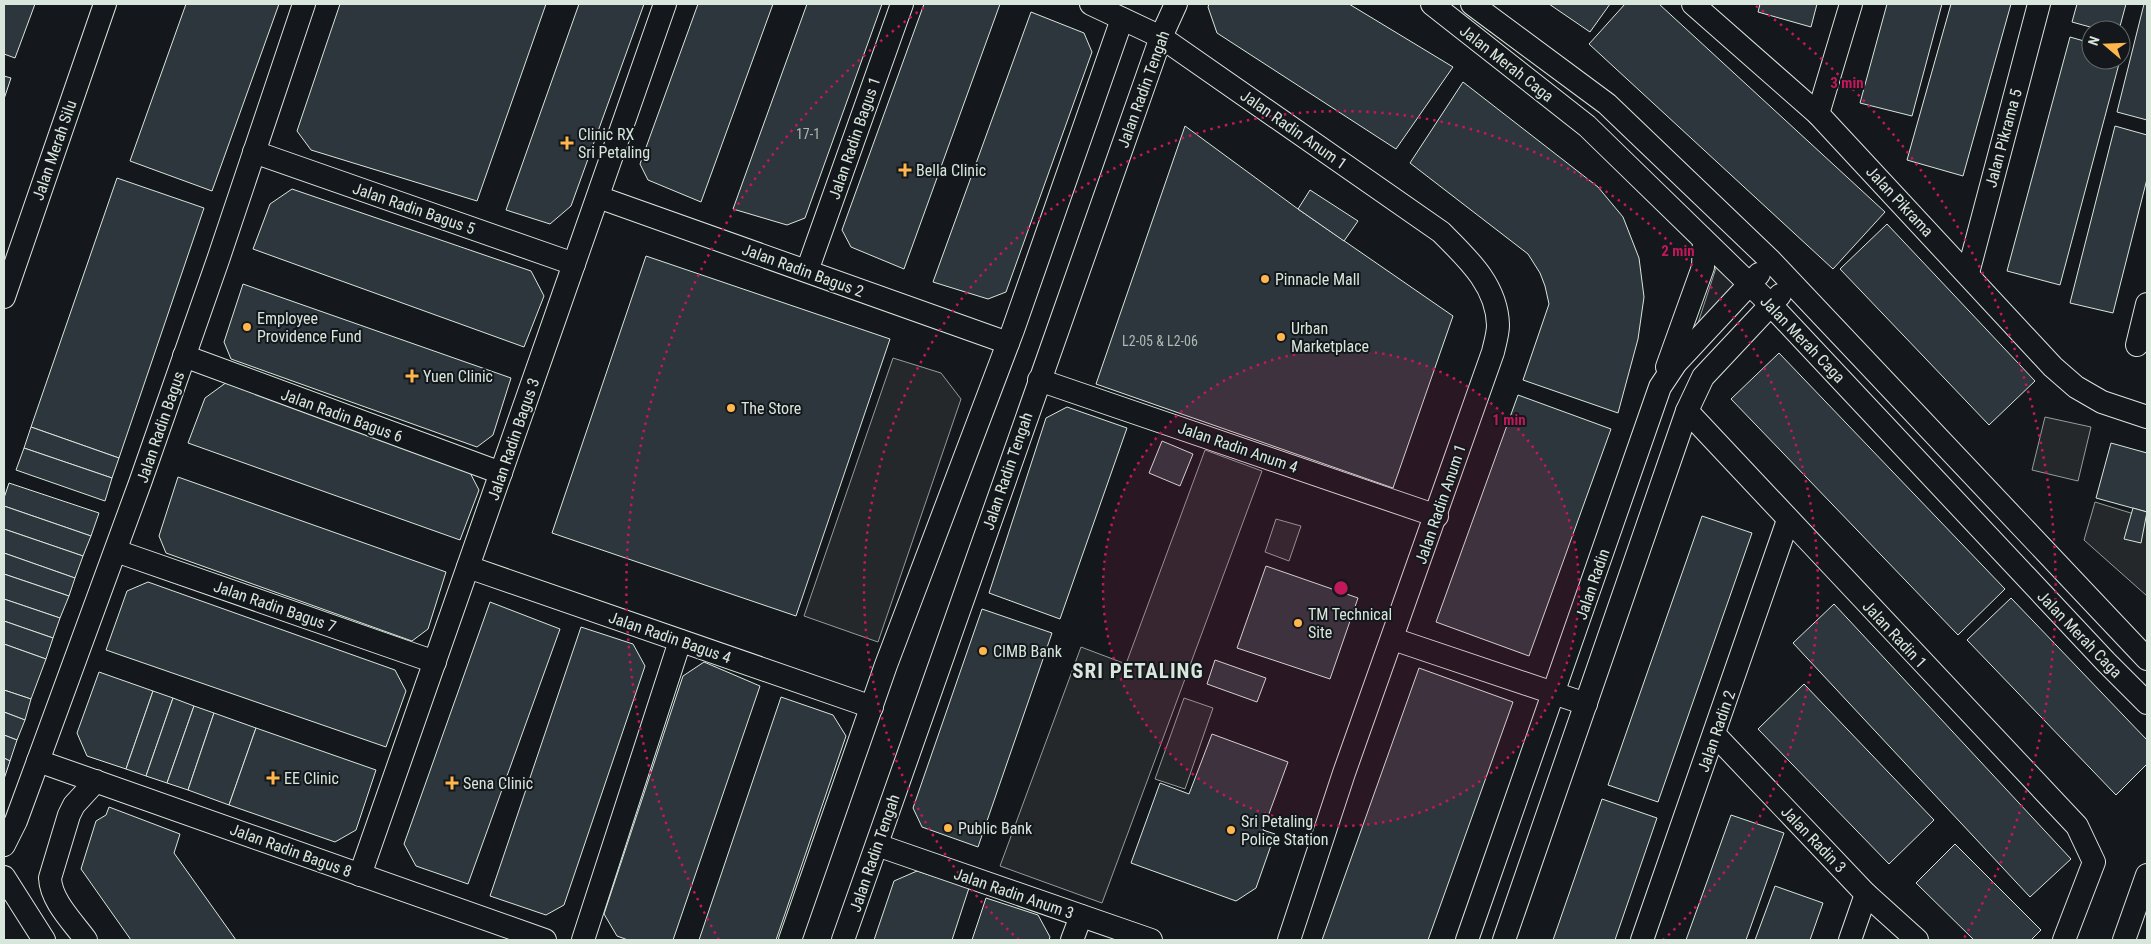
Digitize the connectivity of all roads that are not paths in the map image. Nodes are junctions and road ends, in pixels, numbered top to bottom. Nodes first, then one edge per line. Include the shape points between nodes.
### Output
1 (105, 4) edge
2 (304, 4) edge
3 (665, 4) edge
4 (902, 4) edge
5 (1091, 4) edge
6 (1177, 4) edge
7 (1432, 4) edge
8 (1472, 4) edge
9 (1693, 4) edge
10 (1851, 4) edge
11 (2039, 4) edge
12 (1122, 19) junction
13 (1161, 37) junction
14 (1186, 54) junction
15 (1818, 114) junction
16 (254, 152) junction
17 (598, 197) junction
18 (1704, 241) junction
19 (1771, 261) junction
20 (574, 264) junction
21 (807, 272) junction
22 (1968, 273) junction
23 (1791, 283) junction
24 (1749, 284) junction
25 (4, 297) edge
26 (1771, 304) junction
27 (2147, 304) edge
28 (1008, 344) junction
29 (2137, 345) dead end
30 (184, 356) junction
31 (1040, 380) junction
32 (1660, 387) junction
33 (1687, 412) junction
34 (2147, 417) edge
35 (501, 473) junction
36 (1437, 516) junction
37 (1788, 520) junction
38 (116, 551) junction
39 (468, 568) junction
40 (1393, 640) junction
41 (680, 641) junction
42 (2147, 659) edge
43 (435, 662) junction
44 (1554, 693) junction
45 (2147, 703) edge
46 (1586, 704) junction
47 (872, 707) junction
48 (1715, 735) junction
49 (38, 761) junction
50 (96, 781) junction
51 (4, 845) edge
52 (877, 845) junction
53 (2147, 874) edge
54 (360, 875) junction
55 (4, 878) edge
56 (1866, 894) junction
57 (1081, 916) junction
58 (44, 940) edge
59 (86, 940) edge
60 (545, 940) edge
61 (583, 940) edge
62 (790, 940) edge
63 (843, 940) edge
64 (1072, 940) edge
65 (1151, 940) edge
66 (1289, 940) edge
67 (1467, 940) edge
68 (1504, 940) edge
69 (1642, 940) edge
70 (1850, 940) edge
71 (1916, 940) edge
72 (2064, 940) edge
73 (2124, 940) edge

1 - 25 street, Jalan Merah Silu
2 - 16 street, Jalan Radin Bagus
3 - 17 street, Jalan Radin Bagus 3
4 - 21 street, Jalan Radin Bagus 1
5 - 12 street
6 - 13 street, Jalan Radin Tengah
6 - 14 street via 1176,31
7 - 18 street, Jalan Merah Caga via 1587,126
8 - 19 street, Jalan Merah Caga via 1607,104
9 - 15 street, Jalan Pikrama
10 - 15 street
11 - 22 street, Jalan Pikrama 5
12 - 13 street
12 - 28 street
13 - 14 street, Jalan Radin Anum 1
13 - 31 street, Jalan Radin Tengah
14 - 36 street, Jalan Radin Anum 1 via 1441,232 1471,261 1486,282 1498,325 1493,352
15 - 22 street, Jalan Pikrama
16 - 20 street, Jalan Radin Bagus 5
16 - 30 street, Jalan Radin Bagus
17 - 20 street, Jalan Radin Bagus 3
17 - 21 street, Jalan Radin Bagus 2
18 - 24 street, Jalan Merah Caga
18 - 32 street via 1703,267
19 - 23 street, Jalan Merah Caga
19 - 24 street, Jalan Radin
20 - 35 street, Jalan Radin Bagus 3
21 - 28 street, Jalan Radin Bagus 2
22 - 34 street, Jalan Pikrama via 2053,367 2076,387 2102,402
23 - 26 street, Jalan Radin
23 - 42 street, Jalan Merah Caga
24 - 26 street, Jalan Merah Caga
24 - 32 street, Jalan Radin via 1676,363
26 - 33 street, Jalan Radin via 1703,377
26 - 45 street, Jalan Merah Caga
27 - 29 street
28 - 47 street
30 - 35 street, Jalan Radin Bagus 6
30 - 38 street, Jalan Radin Bagus
31 - 36 street, Jalan Radin Anum 4
31 - 52 street, Jalan Radin Tengah
32 - 44 street, Jalan Radin
33 - 37 street, Jalan Radin 1
33 - 46 street, Jalan Radin
35 - 39 street, Jalan Radin Bagus 3
36 - 40 street, Jalan Radin Anum 1
37 - 48 street, Jalan Radin 2
37 - 72 street, Jalan Radin 1 via 2077,826 2094,862
38 - 43 street, Jalan Radin Bagus 7
38 - 49 street, Jalan Radin Bagus
39 - 41 street, Jalan Radin Bagus 4
39 - 43 street, Jalan Radin Bagus 3
40 - 44 street
40 - 66 street, Jalan Radin Anum 1 via 1344,773
41 - 47 street, Jalan Radin Bagus 4
41 - 61 street
43 - 54 street, Jalan Radin Bagus 3
44 - 46 street
44 - 67 street, Jalan Radin
46 - 68 street, Jalan Radin
47 - 62 street
48 - 56 street, Jalan Radin 3
48 - 69 street, Jalan Radin 2
49 - 50 street, Jalan Radin Bagus 8
49 - 51 street, Jalan Radin Bagus
50 - 54 street, Jalan Radin Bagus 8
50 - 59 street via 74,805 50,878 55,897
52 - 57 street, Jalan Radin Anum 3
52 - 63 street, Jalan Radin Tengah
53 - 73 street
54 - 60 street, Jalan Radin Bagus 8
55 - 58 street
56 - 70 street
56 - 71 street, Jalan Radin 3
57 - 64 street
57 - 65 street, Jalan Radin Anum 3

